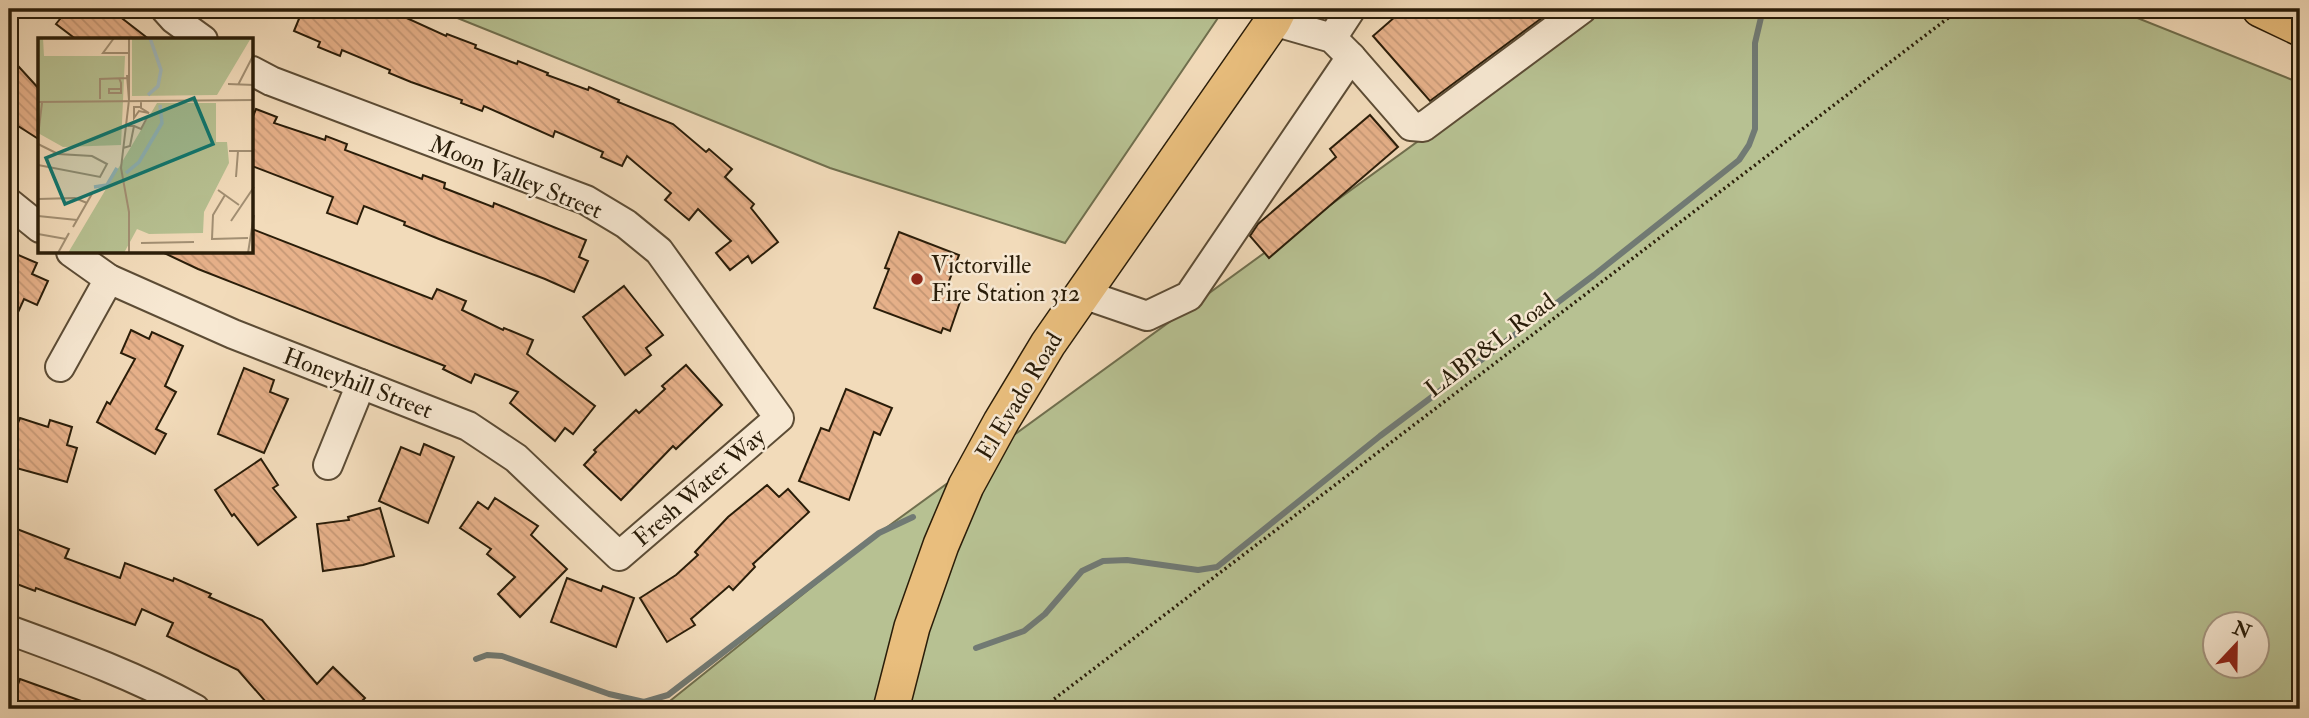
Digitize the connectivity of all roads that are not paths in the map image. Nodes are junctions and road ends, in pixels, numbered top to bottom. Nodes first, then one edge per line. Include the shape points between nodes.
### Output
1 (165, 9) edge
2 (1351, 9) edge
3 (1582, 9) edge
4 (2260, 9) edge
5 (1276, 15) edge
6 (2300, 28) edge
7 (200, 38) edge
8 (1341, 47) junction
9 (254, 72) edge
10 (9, 203) edge
11 (38, 226) edge
12 (74, 254) edge
13 (109, 279) junction
14 (1083, 294) junction
15 (60, 367) dead end
16 (361, 384) junction
17 (779, 418) joint
18 (328, 465) dead end
19 (619, 556) joint
20 (9, 630) edge
21 (195, 709) edge
22 (891, 709) edge

1 - 7 street
2 - 8 street
3 - 8 street via 1423,127 1411,126
4 - 6 main road
5 - 8 street
5 - 14 main road, El Evado Road
8 - 14 street via 1189,296 1147,316
9 - 17 street, Moon Valley Street via 586,200 626,224 659,251
10 - 11 street
12 - 13 street, Honeyhill Street
13 - 15 street
13 - 16 street, Honeyhill Street
14 - 22 main road, El Evado Road via 1041,355 966,486 912,627
16 - 18 street
16 - 19 street, Honeyhill Street via 468,426 516,458
17 - 19 street, Fresh Water Way
20 - 21 street via 164,692

